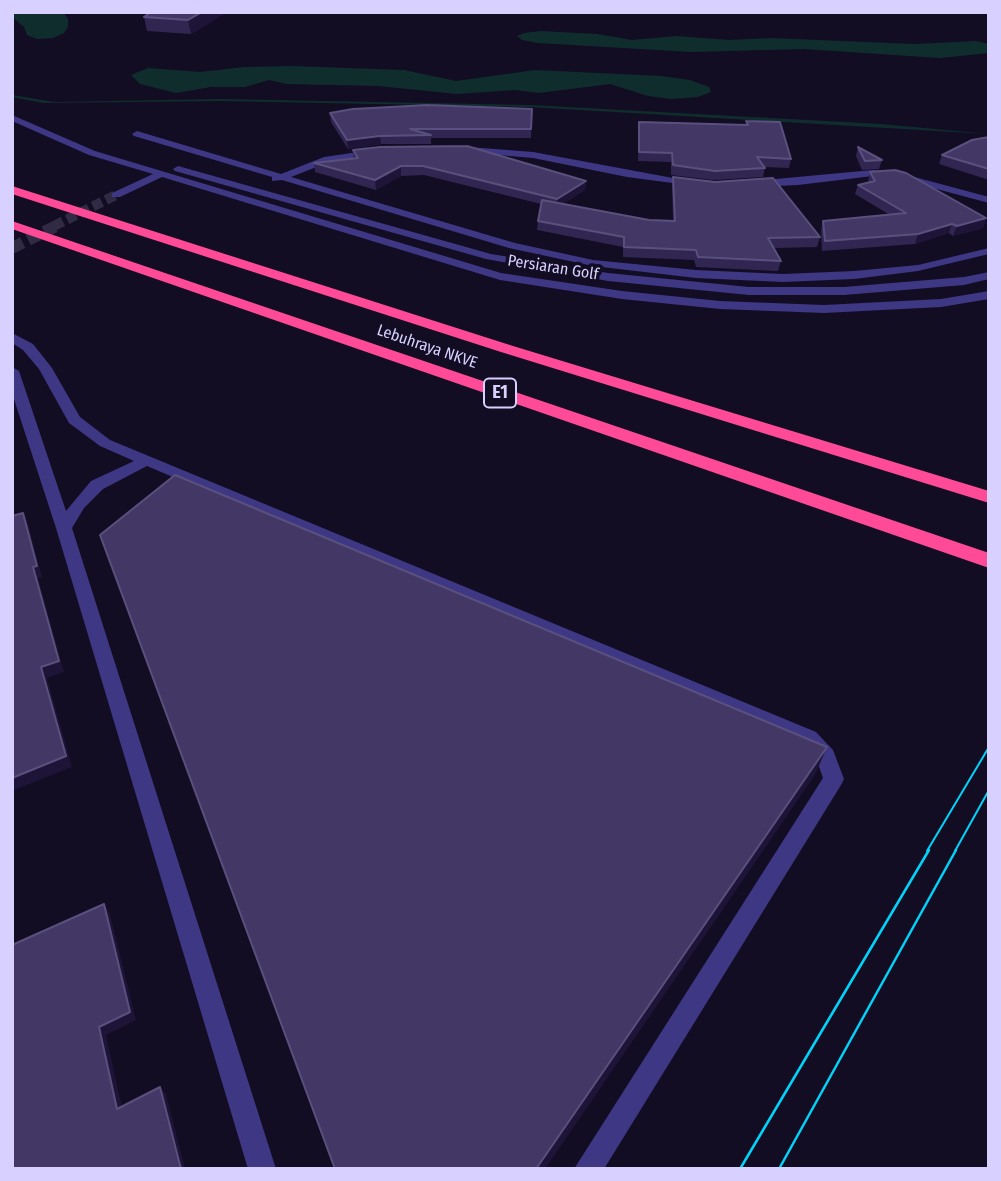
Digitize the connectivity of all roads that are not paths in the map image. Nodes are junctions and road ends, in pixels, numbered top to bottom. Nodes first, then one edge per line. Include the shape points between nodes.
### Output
1 (12, 118) edge
2 (137, 134) dead end
3 (445, 148) edge
4 (394, 150) edge
5 (127, 163) junction
6 (175, 168) junction
7 (159, 175) junction
8 (279, 177) junction
9 (701, 184) edge
10 (737, 185) edge
11 (12, 190) edge
12 (257, 190) junction
13 (116, 195) tunnel mouth
14 (239, 199) junction
15 (989, 200) edge
16 (12, 225) edge
17 (989, 251) edge
18 (989, 275) edge
19 (989, 295) edge
20 (12, 337) edge
21 (12, 371) edge
22 (145, 461) junction
23 (989, 497) edge
24 (64, 528) junction
25 (989, 561) edge
26 (262, 1169) edge
27 (589, 1169) edge

1 - 5 street, Persiaran Golf
2 - 8 street
3 - 9 street via 533,155
4 - 8 street via 343,155
5 - 6 street, Persiaran Golf via 158,162
5 - 7 street, Persiaran Golf
6 - 7 street
6 - 12 street, Persiaran Golf
7 - 13 street
7 - 14 street, Persiaran Golf
8 - 12 street
8 - 17 street via 513,246 593,263 783,278 918,268
10 - 15 street via 892,174
11 - 23 highway, Lebuhraya NKVE / E1
12 - 14 street
12 - 18 street, Persiaran Golf via 490,257 608,277 749,291 844,291
14 - 19 street, Persiaran Golf via 499,276 622,295 824,309 941,303
16 - 25 highway, Lebuhraya NKVE / E1
20 - 22 street via 28,347 45,368 74,420 104,443
21 - 24 street
22 - 24 street via 97,485
22 - 27 street via 809,738 826,756 834,779
24 - 26 street

